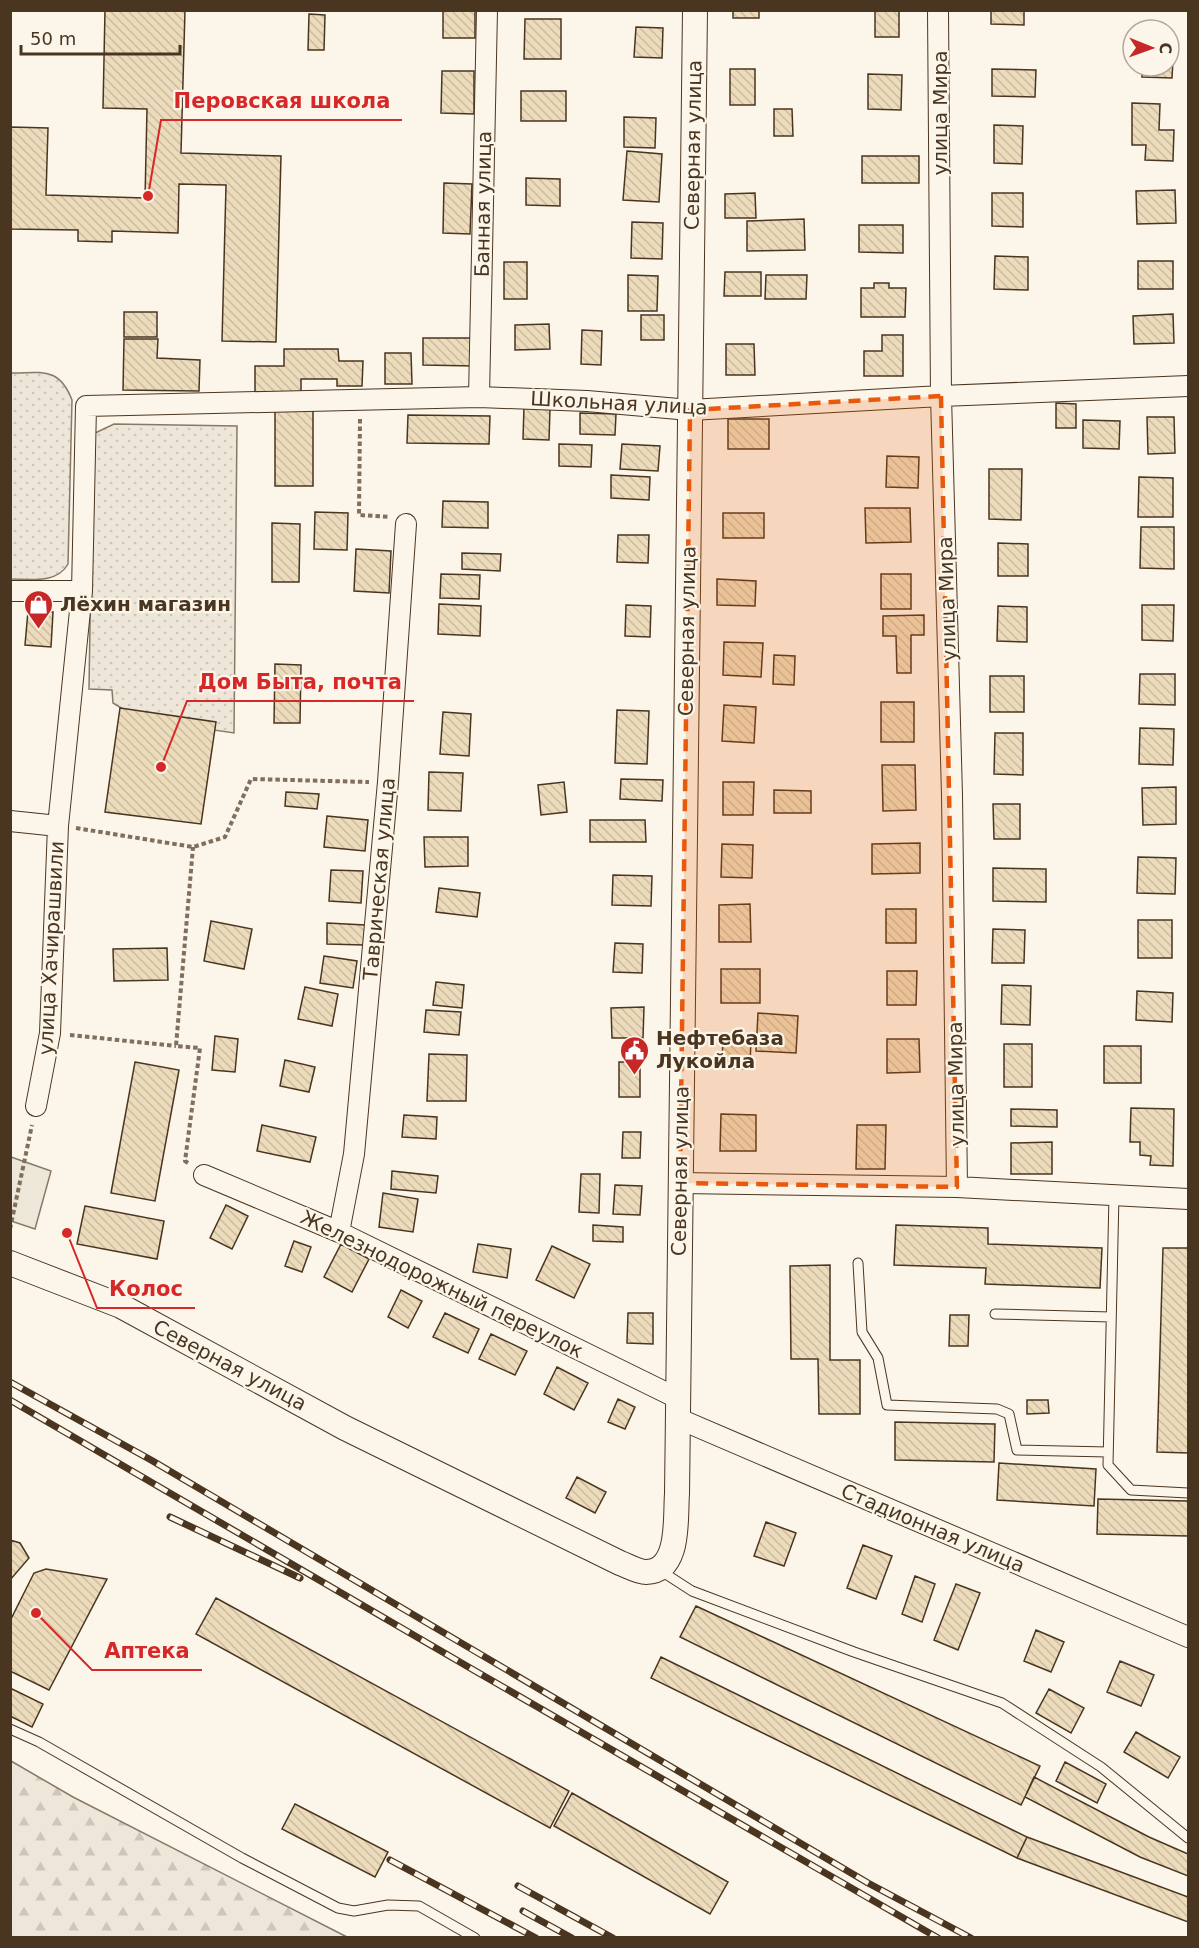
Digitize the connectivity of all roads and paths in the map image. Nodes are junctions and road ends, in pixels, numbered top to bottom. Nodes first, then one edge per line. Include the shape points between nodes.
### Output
1 (487, 10) edge
2 (695, 10) edge
3 (939, 10) edge
4 (1188, 386) edge
5 (941, 396) junction
6 (479, 397) junction
7 (360, 400) junction
8 (86, 406) joint
9 (690, 410) junction
10 (406, 524) joint
11 (10, 591) edge
12 (82, 591) junction
13 (388, 782) junction
14 (10, 821) edge
15 (58, 826) junction
16 (193, 847) junction
17 (50, 1033) junction
18 (176, 1046) junction
19 (36, 1106) joint
20 (204, 1175) joint
21 (680, 1183) junction
22 (957, 1187) junction
23 (1114, 1195) junction
24 (1188, 1199) edge
25 (10, 1229) edge
26 (339, 1232) junction
27 (10, 1263) edge
28 (858, 1263) dead end
29 (995, 1314) dead end
30 (1111, 1317) junction
31 (677, 1408) junction
32 (1108, 1452) junction
33 (1188, 1493) edge
34 (658, 1569) junction
35 (1188, 1637) edge
36 (10, 1730) edge
37 (1188, 1838) edge
38 (475, 1938) edge

1 - 6 street, Банная улица
2 - 9 street, Северная улица
3 - 5 street, улица Мира
4 - 5 street, Школьная улица
5 - 9 street, Школьная улица
5 - 22 street, улица Мира
6 - 7 street, Школьная улица
6 - 9 street, Школьная улица
7 - 8 street, Школьная улица
7 - 10 path via 359,515 399,517
8 - 12 street, улица Хачирашвили
9 - 21 street, Северная улица
10 - 13 street, Таврическая улица
11 - 12 street
12 - 15 street, улица Хачирашвили
13 - 16 path via 251,778 225,837
13 - 26 street, Таврическая улица via 354,1154
14 - 15 street, улица Хачирашвили
15 - 16 path
15 - 17 street, улица Хачирашвили
16 - 18 path
17 - 18 path
17 - 19 street, улица Хачирашвили
18 - 20 path via 200,1048 185,1161
19 - 25 path
20 - 26 street, Железнодорожный переулок
21 - 22 street
21 - 31 street, Северная улица
22 - 23 street
23 - 24 street
23 - 30 lane
26 - 31 street, Железнодорожный переулок
27 - 34 street, Северная улица via 121,1306 345,1428 620,1563 645,1572
28 - 32 lane via 862,1332 878,1358 886,1405 997,1409 1009,1414 1017,1450
29 - 30 lane
30 - 32 lane
31 - 34 street, Северная улица via 673,1549 668,1562
31 - 35 street, Стадионная улица
32 - 33 lane via 1108,1465 1131,1490
34 - 37 lane via 692,1592 1002,1703 1101,1767
36 - 38 lane via 39,1742 338,1908 354,1911 388,1905 419,1906

